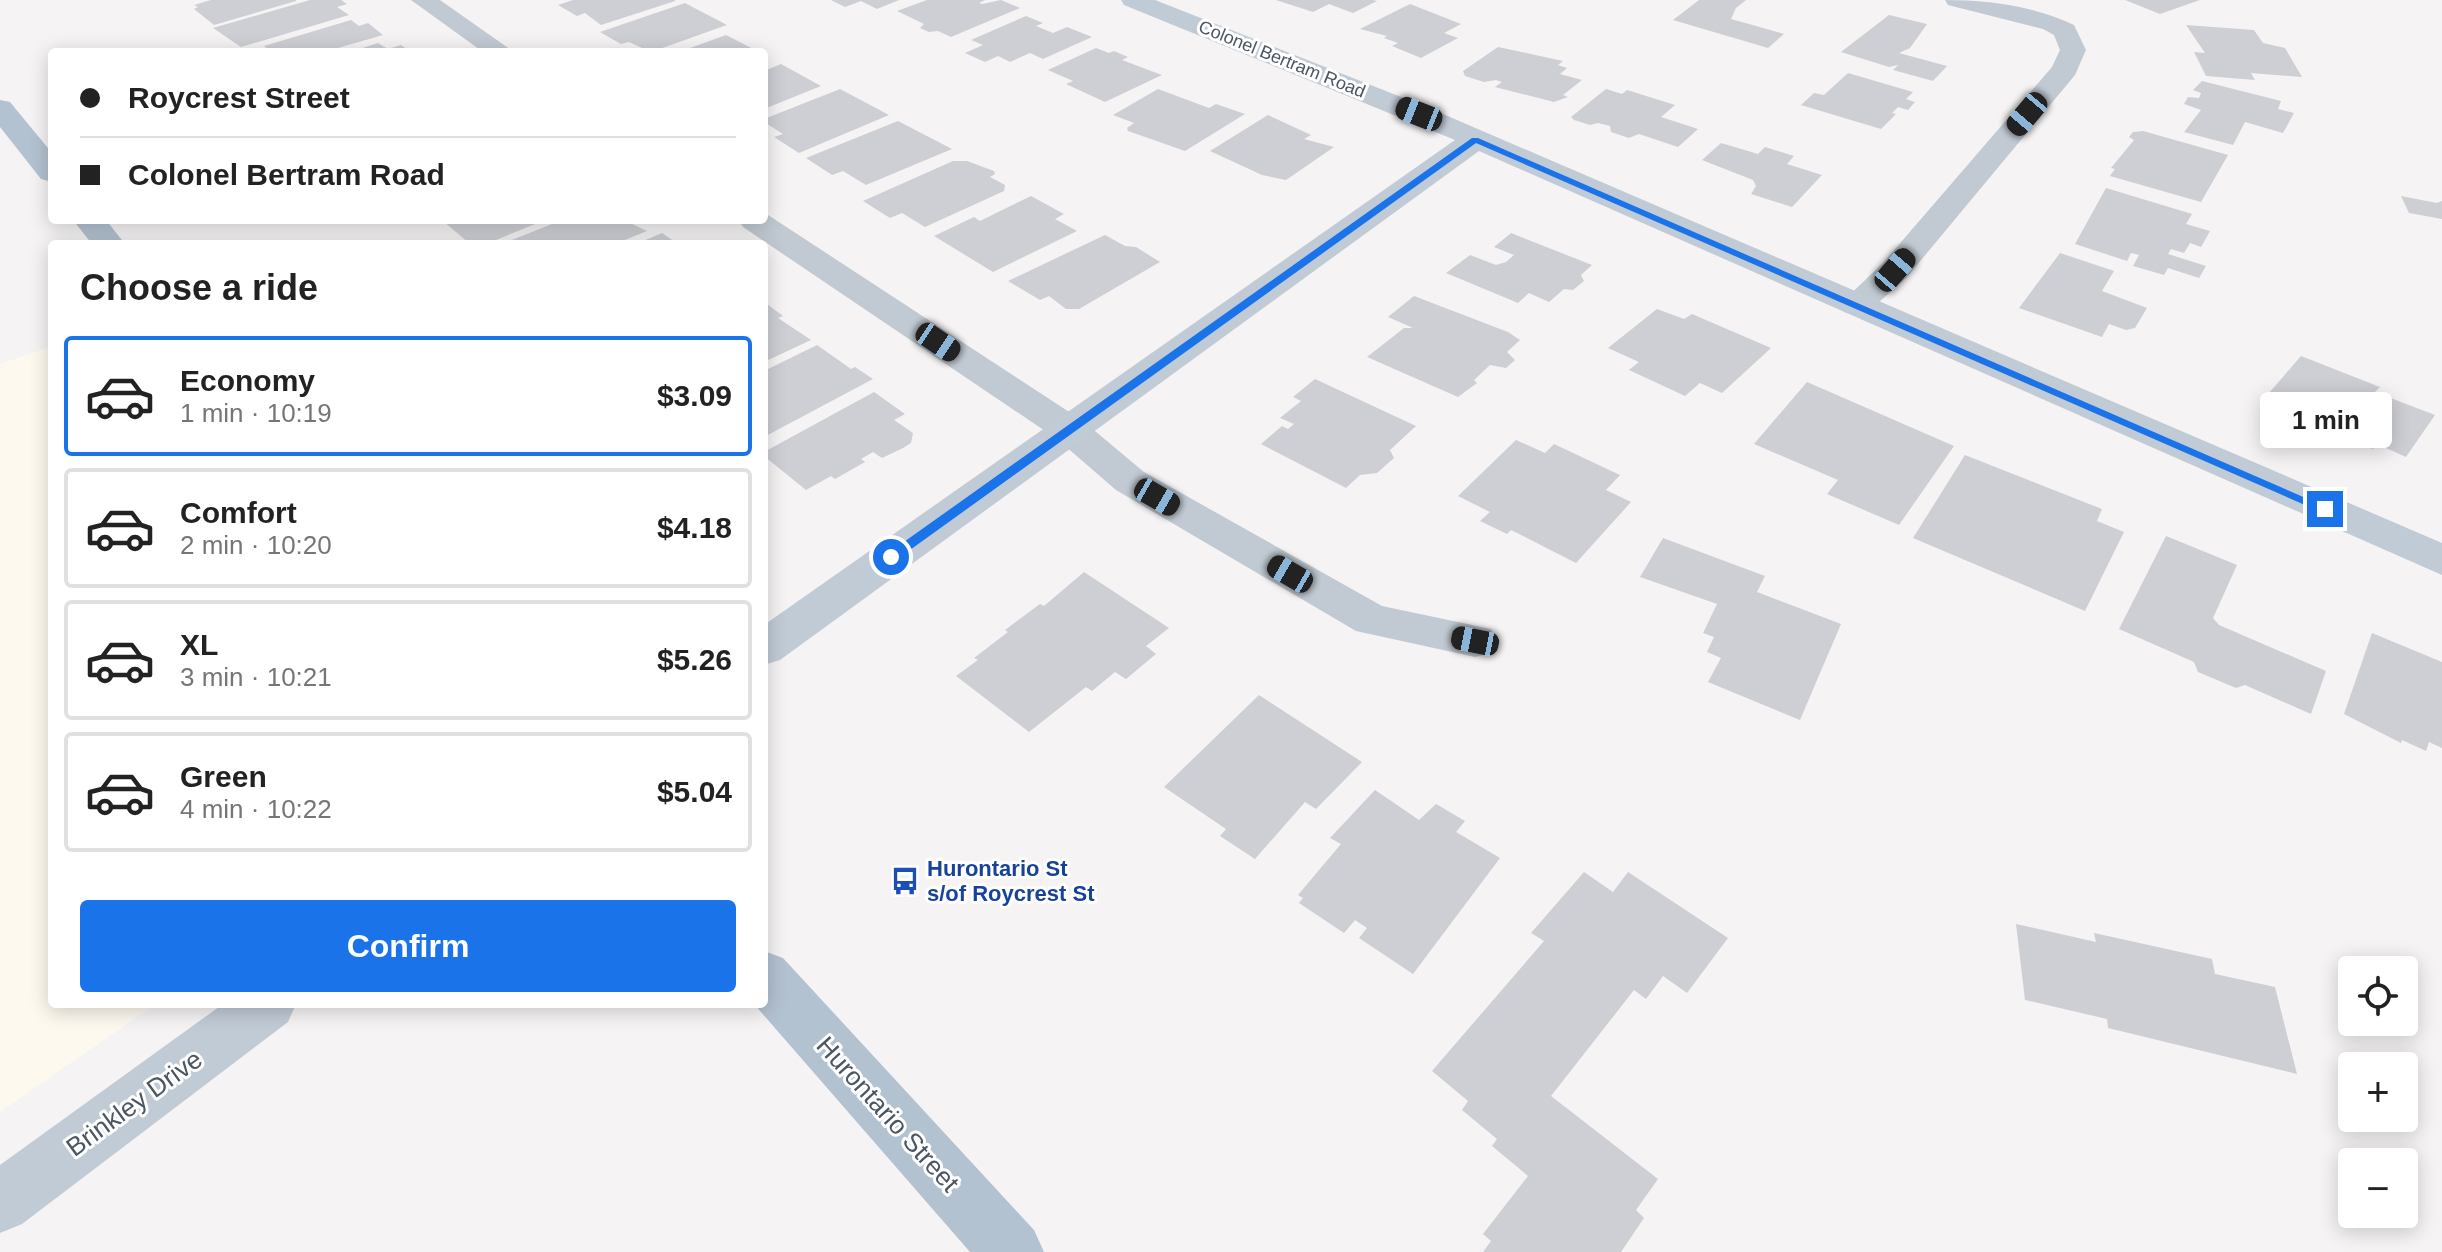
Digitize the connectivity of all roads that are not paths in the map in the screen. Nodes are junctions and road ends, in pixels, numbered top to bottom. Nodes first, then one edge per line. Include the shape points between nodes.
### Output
1 (423, 0) edge
2 (1133, 0) edge
3 (1957, 0) edge
4 (495, 48) edge
5 (0, 108) edge
6 (1475, 140) junction
7 (48, 168) edge
8 (92, 224) edge
9 (760, 224) edge
10 (106, 240) edge
11 (1856, 305) junction
12 (1070, 430) junction
13 (2442, 560) edge
14 (1475, 641) dead end
15 (768, 645) edge
16 (768, 980) edge
17 (263, 1008) edge
18 (0, 1202) edge
19 (1012, 1252) edge

1 - 4 street
2 - 6 street, Colonel Bertram Road
3 - 11 street via 2052,24 2065,30 2073,50 2065,69 1925,235
5 - 7 main road
6 - 11 street, Colonel Bertram Road
6 - 12 street
8 - 10 main road
9 - 12 street
11 - 13 street, Colonel Bertram Road
12 - 14 street via 1130,481 1371,620
12 - 15 street
16 - 19 main road, Hurontario Street
17 - 18 street, Brinkley Drive

